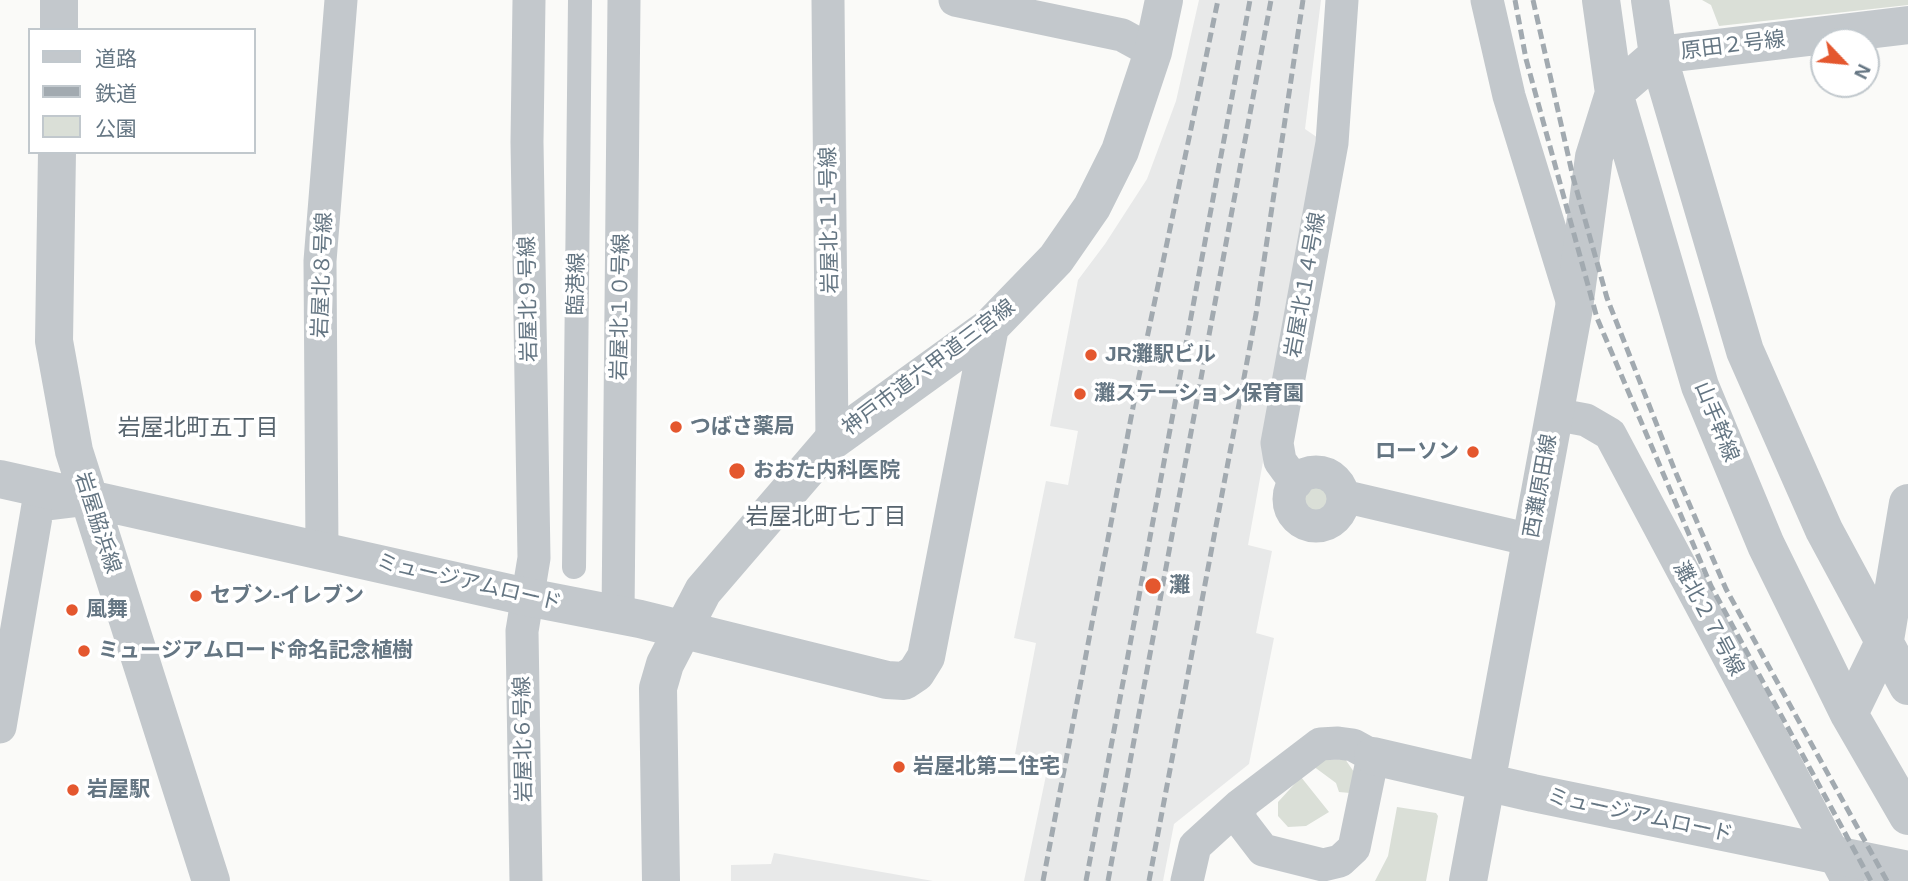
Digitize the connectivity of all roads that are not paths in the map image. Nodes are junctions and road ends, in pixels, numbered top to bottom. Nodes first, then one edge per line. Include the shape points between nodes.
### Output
1 (59, 0) edge
2 (341, 0) edge
3 (528, 0) edge
4 (625, 0) edge
5 (828, 0) edge
6 (955, 0) edge
7 (1164, 0) edge
8 (1342, 0) edge
9 (1487, 0) edge
10 (1601, 0) edge
11 (1650, 0) edge
12 (580, 2) edge
13 (1908, 25) edge
14 (59, 28) edge
15 (1153, 51) junction
16 (1658, 55) junction
17 (1614, 93) junction
18 (57, 154) edge
19 (1574, 308) junction
20 (990, 327) junction
21 (1554, 414) junction
22 (832, 441) junction
23 (0, 479) edge
24 (1296, 483) junction
25 (1343, 496) junction
26 (87, 499) junction
27 (1907, 514) edge
28 (1531, 540) junction
29 (322, 550) junction
30 (573, 567) dead end
31 (527, 597) junction
32 (618, 615) junction
33 (683, 629) junction
34 (1885, 640) junction
35 (1908, 687) edge
36 (1849, 714) junction
37 (0, 727) edge
38 (1373, 756) junction
39 (1486, 782) junction
40 (1240, 806) junction
41 (1908, 816) edge
42 (1908, 870) edge
43 (1838, 873) edge
44 (211, 881) edge
45 (526, 881) edge
46 (662, 881) edge
47 (1187, 881) edge
48 (1468, 881) edge

1 - 14 street
2 - 29 street, 岩屋北８号線 via 320,261
3 - 31 street, 岩屋北９号線 via 534,558
4 - 32 street, 岩屋北１０号線
5 - 22 street, 岩屋北１１号線
6 - 15 street via 1122,35
7 - 15 street, 神戸市道六甲道三宮線
8 - 24 street, 岩屋北１４号線 via 1332,143 1278,443 1283,469
9 - 19 street via 1508,96
10 - 17 street, 山手幹線
11 - 16 street
12 - 30 street, 臨港線
13 - 16 street, 原田２号線
15 - 20 street, 神戸市道六甲道三宮線 via 1120,151 1092,207 1049,267
16 - 17 street, 原田２号線
16 - 34 street via 1745,351 1824,530
17 - 19 street, 西灘原田線 via 1594,157
17 - 36 street, 山手幹線 via 1700,386 1766,545
18 - 26 street, 岩屋脇浜線 via 54,341
19 - 21 street, 西灘原田線
20 - 22 street, 神戸市道六甲道三宮線
20 - 33 street, ミュージアムロード via 926,657 916,673 895,682
21 - 28 street, 西灘原田線
21 - 43 street, 灘北２７号線 via 1586,420 1610,434
22 - 33 street, 神戸市道六甲道三宮線 via 703,592
23 - 26 street, ミュージアムロード
24 - 25 street via 1308,474 1324,474 1337,482
24 - 25 street via 1290,507 1309,525 1333,520
25 - 28 street
26 - 29 street, ミュージアムロード
26 - 37 street via 38,505
26 - 44 street, 岩屋脇浜線
27 - 34 street
28 - 39 street, 西灘原田線
29 - 31 street, ミュージアムロード
31 - 32 street, ミュージアムロード
31 - 45 street, 岩屋北６号線 via 522,631
32 - 33 street, ミュージアムロード
33 - 46 street, 神戸市道六甲道三宮線 via 658,688
34 - 35 street
34 - 36 street
36 - 41 street, 山手幹線
38 - 39 street, ミュージアムロード
38 - 40 street via 1353,745 1320,744
38 - 40 street via 1357,840 1348,855 1332,864 1269,853 1240,820
39 - 43 street, ミュージアムロード
39 - 48 street, 西灘原田線
40 - 47 street via 1195,846
42 - 43 street, ミュージアムロード

